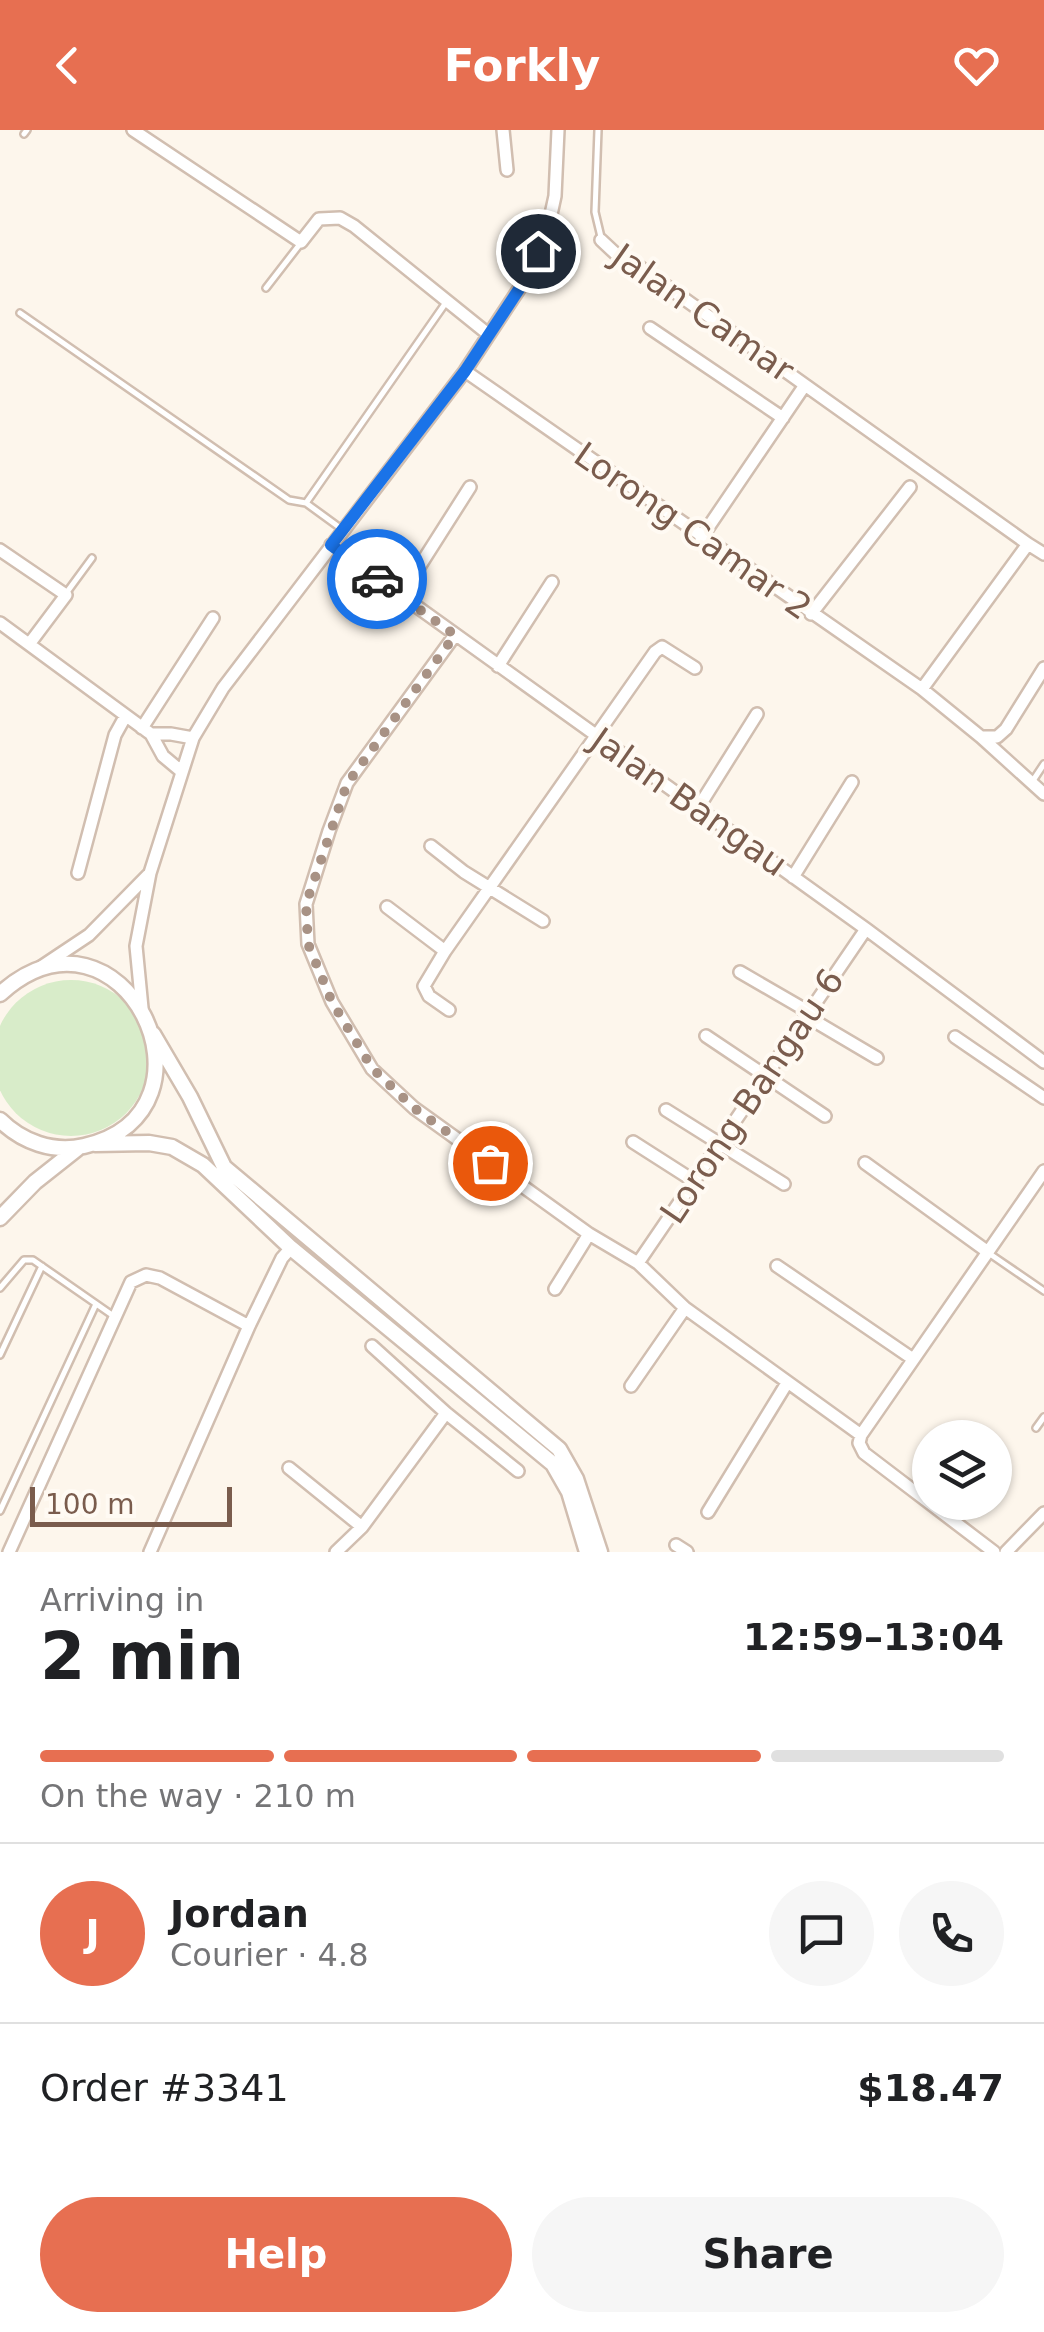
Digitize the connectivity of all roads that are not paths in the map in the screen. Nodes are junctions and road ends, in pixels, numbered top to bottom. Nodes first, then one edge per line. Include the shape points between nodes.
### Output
1 (133, 130) edge
2 (503, 130) edge
3 (558, 130) edge
4 (598, 130) edge
5 (507, 170) dead end
6 (601, 240) joint
7 (302, 242) junction
8 (266, 288) dead end
9 (447, 301) junction
10 (20, 313) dead end
11 (650, 328) dead end
12 (488, 334) junction
13 (465, 371) junction
14 (805, 385) junction
15 (782, 418) junction
16 (470, 487) dead end
17 (910, 487) dead end
18 (306, 503) junction
19 (343, 530) junction
20 (701, 538) junction
21 (1028, 544) junction
22 (331, 545) junction
23 (0, 550) edge
24 (1044, 554) edge
25 (92, 558) dead end
26 (552, 582) dead end
27 (66, 595) junction
28 (400, 596) junction
29 (811, 614) junction
30 (213, 618) dead end
31 (3, 626) edge
32 (455, 635) junction
33 (0, 641) edge
34 (30, 643) junction
35 (498, 666) junction
36 (695, 668) dead end
37 (1044, 668) edge
38 (922, 689) junction
39 (757, 714) dead end
40 (125, 716) junction
41 (146, 731) junction
42 (597, 737) junction
43 (982, 737) junction
44 (193, 738) junction
45 (1044, 764) edge
46 (181, 771) junction
47 (852, 782) dead end
48 (1032, 784) junction
49 (1044, 794) edge
50 (698, 808) junction
51 (431, 846) dead end
52 (78, 873) dead end
53 (150, 873) junction
54 (793, 877) junction
55 (492, 889) junction
56 (387, 908) dead end
57 (543, 920) dead end
58 (866, 928) junction
59 (445, 951) junction
60 (34, 972) junction
61 (740, 972) dead end
62 (0, 994) edge
63 (142, 1008) junction
64 (449, 1010) dead end
65 (808, 1014) junction
66 (153, 1034) junction
67 (706, 1036) dead end
68 (954, 1037) dead end
69 (877, 1058) dead end
70 (1044, 1062) edge
71 (765, 1076) junction
72 (1044, 1098) edge
73 (666, 1110) dead end
74 (825, 1116) dead end
75 (0, 1120) edge
76 (633, 1142) dead end
77 (95, 1144) junction
78 (720, 1144) junction
79 (78, 1148) junction
80 (865, 1163) dead end
81 (1044, 1171) edge
82 (220, 1172) junction
83 (694, 1181) junction
84 (784, 1184) dead end
85 (0, 1218) edge
86 (589, 1234) junction
87 (291, 1248) junction
88 (988, 1252) junction
89 (638, 1263) junction
90 (42, 1266) junction
91 (777, 1266) dead end
92 (0, 1288) edge
93 (555, 1289) dead end
94 (1044, 1291) edge
95 (96, 1304) junction
96 (686, 1308) junction
97 (115, 1317) junction
98 (248, 1326) junction
99 (372, 1346) dead end
100 (0, 1355) edge
101 (914, 1360) junction
102 (787, 1383) junction
103 (631, 1386) dead end
104 (446, 1413) junction
105 (1044, 1416) edge
106 (1036, 1428) dead end
107 (861, 1435) junction
108 (289, 1468) dead end
109 (518, 1472) dead end
110 (0, 1511) edge
111 (708, 1512) dead end
112 (1044, 1514) edge
113 (362, 1527) junction
114 (340, 1550) edge
115 (9, 1552) edge
116 (150, 1552) edge
117 (587, 1552) edge
118 (600, 1552) edge
119 (994, 1552) edge
120 (1006, 1552) edge

1 - 7 street
2 - 5 street
3 - 12 street via 548,228 529,274
4 - 6 lane via 595,212
6 - 14 street, Jalan Camar
7 - 8 lane
7 - 9 street via 319,219 340,218
9 - 12 street
9 - 18 lane
10 - 18 lane via 289,500
11 - 15 street
12 - 13 street
13 - 19 street
13 - 20 street, Lorong Camar 2
14 - 15 street
14 - 21 street, Jalan Camar
15 - 20 street
16 - 28 street
17 - 29 street
18 - 19 lane
19 - 22 street
20 - 29 street, Lorong Camar 2
21 - 24 street, Jalan Camar
21 - 38 street
22 - 28 street, Jalan Bangau
22 - 44 street
23 - 27 street
25 - 27 lane
26 - 35 street
27 - 34 street
28 - 32 street, Jalan Bangau
29 - 38 street, Lorong Camar 2
30 - 41 street
31 - 33 street
31 - 34 street
32 - 35 street, Jalan Bangau
32 - 86 street via 347,784 306,904 308,944 332,1002 372,1068 414,1108
34 - 40 street
35 - 42 street, Jalan Bangau
36 - 42 street via 662,647
37 - 43 street via 1006,728 997,737
38 - 43 street, Lorong Camar 2
39 - 50 street
40 - 41 street
40 - 52 street
41 - 44 street
41 - 46 street
42 - 50 street, Jalan Bangau
42 - 55 street
43 - 48 street, Lorong Camar 2
44 - 46 street
45 - 48 lane
46 - 53 street
47 - 54 street
48 - 49 street, Lorong Camar 2
50 - 54 street, Jalan Bangau
51 - 55 street
53 - 60 street via 89,935
53 - 63 street via 136,946
54 - 58 street, Jalan Bangau
55 - 57 street
55 - 59 street
56 - 59 street
58 - 65 street, Lorong Bangau 6
58 - 70 street, Jalan Bangau
59 - 64 street via 424,986
60 - 62 street
60 - 63 street via 89,969 123,987
61 - 65 street
63 - 66 street
65 - 69 street
65 - 71 street, Lorong Bangau 6
66 - 77 street via 156,1062 148,1094 132,1120
66 - 82 street via 190,1098
67 - 71 street
68 - 72 street
71 - 74 street
71 - 78 street, Lorong Bangau 6
73 - 78 street
75 - 79 street via 40,1145
76 - 83 street
77 - 79 street
77 - 82 street via 172,1147
78 - 83 street, Lorong Bangau 6
78 - 84 street
79 - 85 street
80 - 88 street
81 - 88 street
82 - 87 street
82 - 118 street via 560,1449
83 - 89 street, Lorong Bangau 6
86 - 89 street
86 - 93 street
87 - 98 street
87 - 117 street via 553,1464
88 - 94 lane
88 - 101 street
89 - 96 street
90 - 92 lane via 24,1260
90 - 95 lane
90 - 100 lane
91 - 101 street
95 - 97 lane
95 - 110 lane
96 - 102 street
96 - 103 street
97 - 98 street via 132,1282 146,1275
97 - 115 street
98 - 116 street
99 - 104 street
101 - 107 street
102 - 107 street
102 - 111 street
104 - 109 street
104 - 113 street
105 - 106 lane
107 - 119 street via 864,1453
108 - 113 street
112 - 120 street
113 - 114 street

